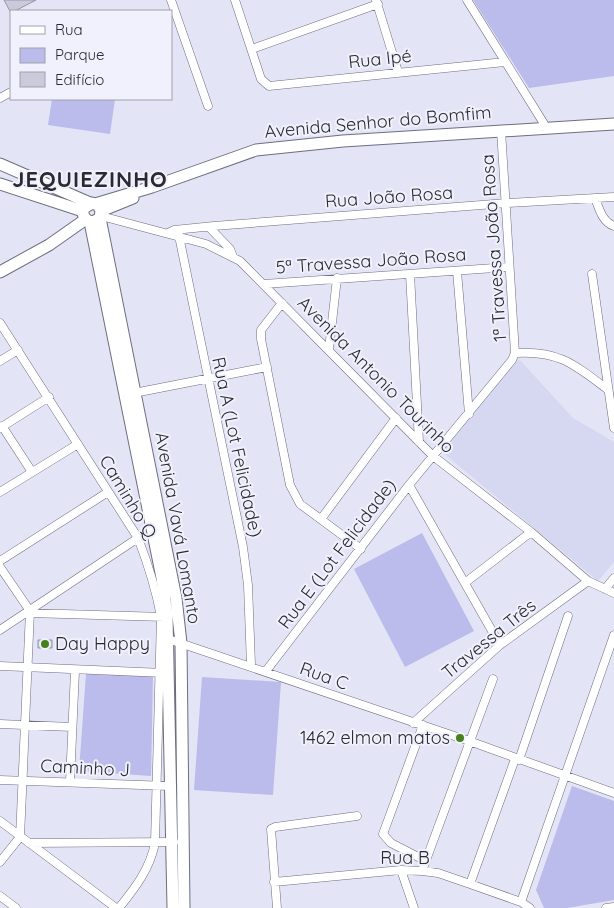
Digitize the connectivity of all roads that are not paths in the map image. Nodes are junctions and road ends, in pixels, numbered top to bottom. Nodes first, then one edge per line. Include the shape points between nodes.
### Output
1 (171, 0) edge
2 (235, 0) edge
3 (467, 0) edge
4 (377, 2) edge
5 (252, 49) junction
6 (505, 62) junction
7 (398, 72) junction
8 (208, 106) dead end
9 (614, 124) edge
10 (546, 127) junction
11 (501, 130) junction
12 (0, 164) edge
13 (0, 184) edge
14 (614, 197) edge
15 (595, 198) junction
16 (507, 203) junction
17 (93, 213) junction
18 (614, 226) edge
19 (209, 227) junction
20 (167, 234) junction
21 (179, 236) junction
22 (233, 257) junction
23 (509, 267) junction
24 (457, 271) junction
25 (0, 272) edge
26 (410, 274) junction
27 (592, 274) dead end
28 (337, 278) junction
29 (264, 284) junction
30 (282, 303) junction
31 (0, 322) edge
32 (329, 349) junction
33 (18, 350) junction
34 (515, 353) junction
35 (0, 361) edge
36 (267, 367) junction
37 (207, 379) junction
38 (608, 389) junction
39 (134, 393) junction
40 (49, 397) junction
41 (469, 414) junction
42 (396, 418) junction
43 (1, 427) edge
44 (614, 428) edge
45 (419, 442) junction
46 (78, 444) junction
47 (433, 456) junction
48 (32, 472) junction
49 (409, 485) junction
50 (0, 492) edge
51 (108, 492) junction
52 (320, 519) junction
53 (531, 532) junction
54 (138, 538) junction
55 (361, 549) junction
56 (0, 561) edge
57 (0, 567) edge
58 (614, 578) edge
59 (588, 581) junction
60 (466, 582) junction
61 (605, 589) junction
62 (614, 593) edge
63 (30, 612) junction
64 (568, 616) dead end
65 (164, 617) junction
66 (0, 630) edge
67 (614, 636) edge
68 (168, 639) junction
69 (181, 643) junction
70 (500, 646) junction
71 (251, 665) junction
72 (0, 666) edge
73 (27, 668) junction
74 (75, 671) junction
75 (266, 671) junction
76 (164, 673) junction
77 (493, 679) dead end
78 (0, 724) edge
79 (413, 724) junction
80 (25, 725) junction
81 (423, 725) junction
82 (72, 727) junction
83 (469, 741) junction
84 (517, 760) junction
85 (564, 776) junction
86 (0, 780) edge
87 (22, 780) junction
88 (70, 781) junction
89 (156, 786) junction
90 (169, 786) junction
91 (614, 792) edge
92 (357, 816) dead end
93 (0, 821) edge
94 (20, 837) junction
95 (177, 841) junction
96 (29, 843) junction
97 (155, 843) junction
98 (426, 861) junction
99 (0, 862) edge
100 (400, 870) junction
101 (422, 871) junction
102 (274, 882) junction
103 (470, 884) junction
104 (0, 896) edge
105 (105, 900) junction
106 (521, 902) junction
107 (614, 907) edge
108 (16, 908) edge
109 (99, 908) edge
110 (117, 908) edge
111 (173, 908) edge
112 (184, 908) edge
113 (277, 908) edge
114 (414, 908) edge
115 (530, 908) edge
116 (606, 908) edge

1 - 8 street
2 - 5 street
3 - 6 street
4 - 5 street
4 - 7 street
5 - 7 street, Rua Ipé via 261,79 269,86
6 - 7 street, Rua Ipé
6 - 10 street
9 - 10 street, Avenida Senhor do Bomfim
10 - 11 street, Avenida Senhor do Bomfim
11 - 16 street, 1ª Travessa João Rosa
11 - 17 street, Avenida Senhor do Bomfim via 256,150 152,187
12 - 17 street
13 - 17 street
14 - 15 street, Rua João Rosa
15 - 16 street, Rua João Rosa
15 - 18 street via 602,216
16 - 19 street, Rua João Rosa
16 - 23 street, 1ª Travessa João Rosa
17 - 20 street, Avenida Antonio Tourinho
17 - 25 street, Avenida Senhor do Bomfim via 49,244
17 - 39 street, Avenida Vavá Lomanto
17 - 65 street, Avenida Vavá Lomanto via 162,578
19 - 20 street, Rua João Rosa via 174,230
19 - 22 street via 225,242
20 - 21 street, Avenida Antonio Tourinho
21 - 22 street, Avenida Antonio Tourinho
21 - 37 street, Rua A (Lot Felicidade)
22 - 29 street, Avenida Antonio Tourinho
23 - 24 street, 5ª Travessa João Rosa
23 - 34 street, 1ª Travessa João Rosa
24 - 26 street, 5ª Travessa João Rosa
24 - 41 street
26 - 28 street, 5ª Travessa João Rosa
26 - 45 street
27 - 38 street
28 - 29 street, 5ª Travessa João Rosa
28 - 32 street
29 - 30 street, Avenida Antonio Tourinho
30 - 32 street, Avenida Antonio Tourinho
30 - 36 street via 261,330
31 - 33 street, Caminho Q
32 - 42 street, Avenida Antonio Tourinho
33 - 35 street
33 - 40 street, Caminho Q
34 - 38 street via 536,351 570,361
34 - 41 street, 1ª Travessa João Rosa
36 - 37 street
36 - 52 street via 290,486 300,504
37 - 39 street
37 - 71 street, Rua A (Lot Felicidade) via 243,547
38 - 44 street
39 - 69 street, Avenida Vavá Lomanto via 176,598
40 - 43 street
40 - 46 street, Caminho Q
41 - 47 street, 1ª Travessa João Rosa
42 - 45 street, Avenida Antonio Tourinho
42 - 52 street
43 - 48 street
45 - 47 street, Avenida Antonio Tourinho
46 - 48 street
46 - 51 street, Caminho Q
47 - 49 street, Rua E (Lot Felicidade)
47 - 53 street, Avenida Antonio Tourinho
48 - 50 street
49 - 55 street, Rua E (Lot Felicidade)
49 - 60 street
51 - 54 street, Caminho Q
51 - 56 street
52 - 55 street
53 - 59 street, Avenida Antonio Tourinho
53 - 60 street
54 - 63 street
54 - 65 street, Caminho Q
55 - 75 street, Rua E (Lot Felicidade)
57 - 63 street
58 - 61 street
59 - 61 street, Avenida Antonio Tourinho
59 - 70 street, Travessa Três
60 - 70 street
61 - 62 street, Avenida Antonio Tourinho
63 - 65 street
63 - 66 street
63 - 73 street
64 - 84 street
65 - 68 street, Avenida Vavá Lomanto
65 - 76 street, Caminho Q
67 - 85 street
68 - 69 street, Rua C
68 - 76 street, Avenida Vavá Lomanto
69 - 71 street, Rua C
69 - 95 street, Avenida Vavá Lomanto
70 - 79 street, Travessa Três
71 - 75 street, Rua C
72 - 73 street
73 - 74 street
73 - 80 street
74 - 76 street
74 - 82 street
75 - 79 street, Rua C
76 - 89 street, Caminho Q
76 - 90 street, Avenida Vavá Lomanto
77 - 83 street
78 - 80 street
79 - 81 street, Rua C
80 - 82 street
80 - 87 street
81 - 83 street, Rua C
81 - 98 street via 383,834 391,843
82 - 88 street
83 - 84 street, Rua C
83 - 98 street
84 - 85 street, Rua C
84 - 103 street
85 - 91 street, Rua C
85 - 106 street
86 - 87 street, Caminho J
87 - 88 street, Caminho J
87 - 94 street
88 - 89 street, Caminho J
89 - 90 street, Caminho J
89 - 97 street, Caminho Q
90 - 95 street, Avenida Vavá Lomanto
92 - 102 street via 273,828 270,834
93 - 94 street
94 - 96 street
94 - 99 street
95 - 97 street
95 - 111 street, Avenida Vavá Lomanto
95 - 112 street, Avenida Vavá Lomanto
96 - 97 street
96 - 105 street
97 - 110 street, Caminho Q via 152,860
98 - 101 street
100 - 101 street, Rua B
100 - 102 street, Rua B
100 - 114 street
101 - 103 street, Rua B
102 - 113 street
103 - 106 street, Rua B
104 - 108 street
105 - 109 street
105 - 110 street
106 - 115 street, Rua B
107 - 116 street

